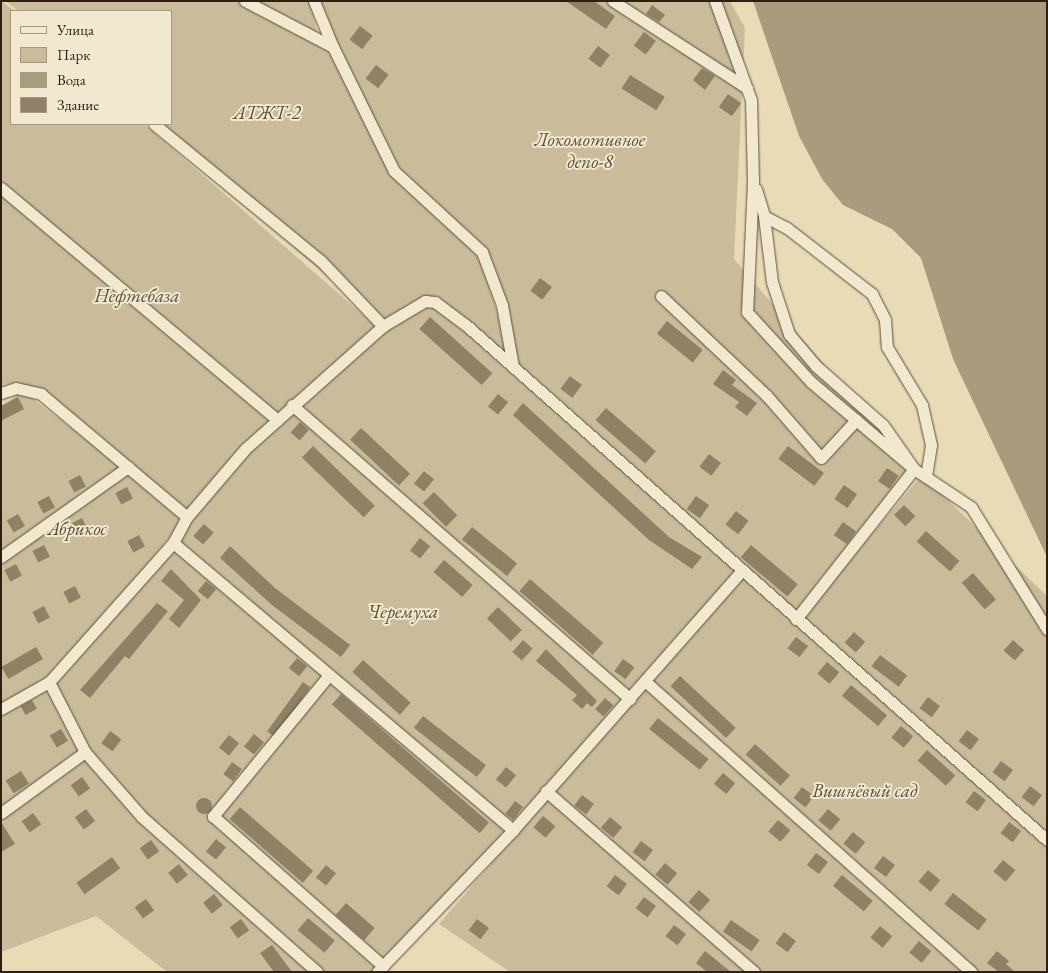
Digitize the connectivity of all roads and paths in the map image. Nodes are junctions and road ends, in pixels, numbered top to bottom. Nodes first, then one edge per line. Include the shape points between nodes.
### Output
1 (245, 1) edge
2 (314, 1) edge
3 (613, 1) edge
4 (715, 1) edge
5 (333, 47) junction
6 (747, 88) junction
7 (155, 125) edge
8 (754, 182) junction
9 (1, 188) edge
10 (764, 216) junction
11 (661, 296) dead end
12 (383, 326) junction
13 (513, 367) junction
14 (1, 393) edge
15 (292, 405) junction
16 (277, 420) junction
17 (856, 420) junction
18 (128, 467) junction
19 (914, 469) junction
20 (926, 477) junction
21 (187, 517) junction
22 (173, 543) junction
23 (1, 557) edge
24 (741, 572) junction
25 (796, 618) junction
26 (1047, 629) edge
27 (329, 675) junction
28 (49, 682) junction
29 (646, 682) junction
30 (630, 699) junction
31 (1, 709) edge
32 (85, 752) junction
33 (546, 791) junction
34 (1, 813) edge
35 (513, 830) junction
36 (1047, 840) edge
37 (380, 969) edge
38 (317, 972) edge
39 (754, 972) edge
40 (972, 972) edge

1 - 5 lane
2 - 5 lane
3 - 6 lane
4 - 6 lane
5 - 13 lane via 394,171 482,252 502,305
6 - 8 lane
7 - 12 lane via 320,261
8 - 10 lane
8 - 17 lane via 747,312 811,382
9 - 16 lane
10 - 19 lane via 772,282 789,334 816,366 883,425
10 - 20 lane via 787,228 872,294 885,320 887,346 922,405 931,444
11 - 17 lane via 767,396 821,458
12 - 13 lane via 425,302 435,302
12 - 15 lane
13 - 24 lane
14 - 18 lane via 16,388 41,394
15 - 16 lane
15 - 30 lane
16 - 21 lane via 245,449
17 - 19 lane
18 - 21 lane
18 - 23 lane
19 - 20 lane
19 - 25 lane
20 - 26 lane via 970,507
21 - 22 lane
22 - 27 lane
22 - 28 lane
24 - 25 lane
24 - 29 lane
25 - 36 lane
27 - 35 lane
27 - 37 lane via 213,816
28 - 31 lane
28 - 32 lane
29 - 30 lane
29 - 40 lane
30 - 33 lane
32 - 34 lane
32 - 38 lane via 142,817
33 - 35 lane
33 - 39 lane
35 - 37 lane

